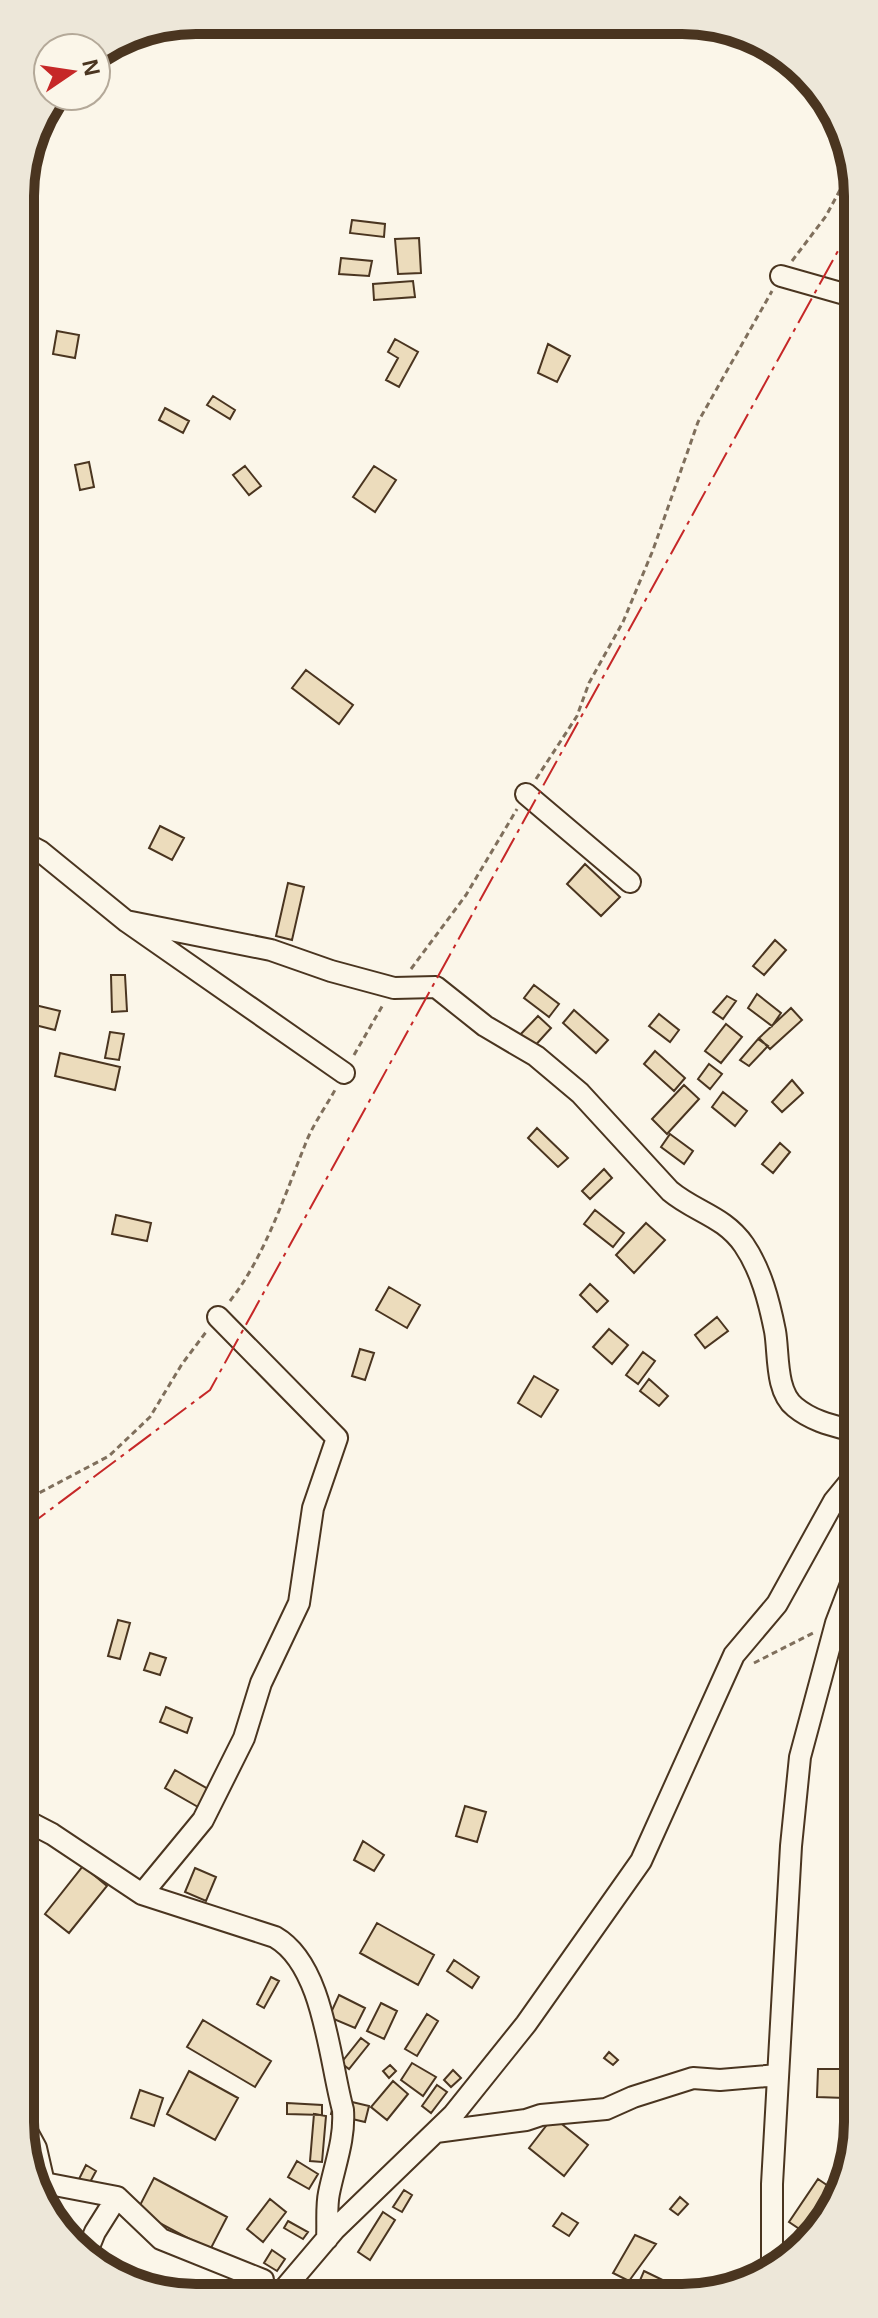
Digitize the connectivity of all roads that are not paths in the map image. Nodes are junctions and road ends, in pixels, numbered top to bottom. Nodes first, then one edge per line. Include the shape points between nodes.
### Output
1 (781, 276) road end
2 (844, 294) edge
3 (526, 794) road end
4 (34, 848) edge
5 (630, 882) dead end
6 (126, 921) junction
7 (344, 1073) road end
8 (218, 1317) road end
9 (844, 1429) edge
10 (844, 1489) edge
11 (844, 1602) edge
12 (34, 1825) edge
13 (142, 1894) junction
14 (778, 2075) junction
15 (436, 2132) junction
16 (46, 2183) edge
17 (117, 2197) junction
18 (327, 2239) junction
19 (90, 2245) edge
20 (772, 2257) edge
21 (263, 2284) edge
22 (288, 2284) edge

1 - 2 street
3 - 5 street
4 - 6 street
6 - 7 street
6 - 9 street via 271,950 394,988 436,987 485,1026 536,1056 580,1093 670,1191 720,1221 743,1243 761,1277 782,1385 792,1405 819,1422
8 - 13 street via 337,1438 313,1508 299,1603 261,1683 244,1738 203,1820
10 - 15 street via 777,1604 734,1655 641,1861 526,2024
11 - 14 street via 800,1757
12 - 13 street
13 - 18 street via 275,1937 290,1945 306,1969 328,2040 344,2125 328,2196
14 - 15 street via 693,2078 606,2109
14 - 20 street
15 - 18 street
16 - 17 street
17 - 19 street
17 - 21 street via 161,2239
18 - 22 street

